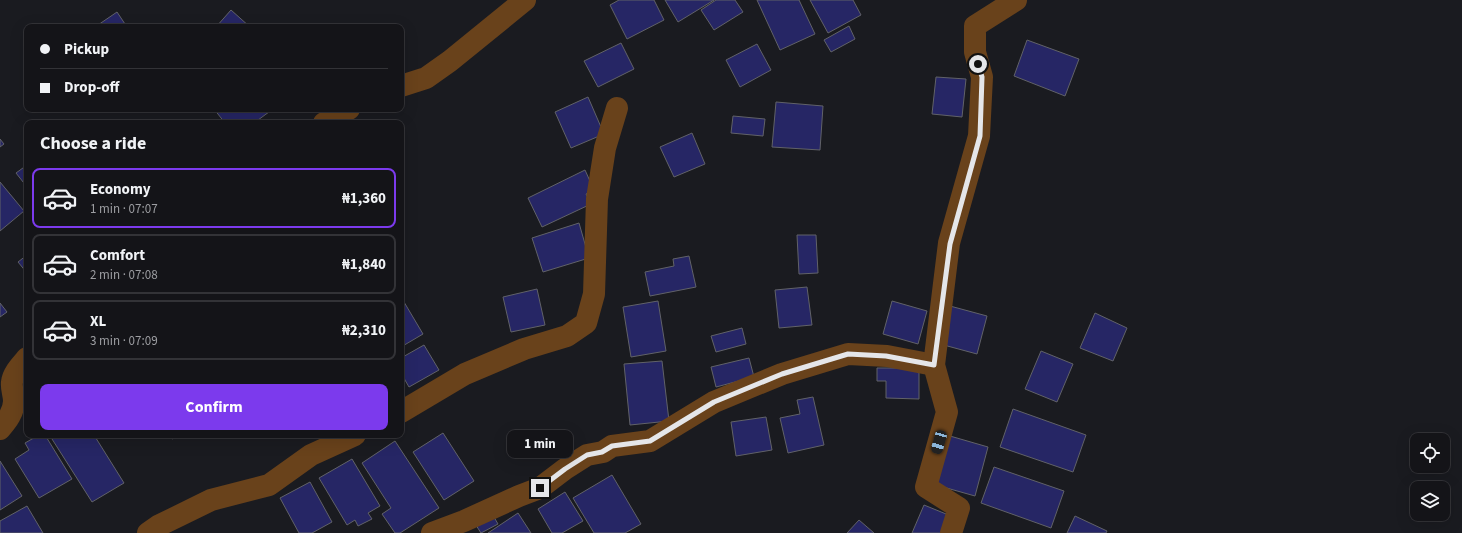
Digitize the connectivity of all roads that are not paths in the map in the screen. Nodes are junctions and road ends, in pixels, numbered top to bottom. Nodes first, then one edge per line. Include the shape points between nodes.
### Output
1 (525, 0) edge
2 (1016, 0) edge
3 (404, 85) edge
4 (617, 108) dead end
5 (344, 112) edge
6 (329, 120) edge
7 (24, 362) edge
8 (934, 365) junction
9 (404, 410) edge
10 (0, 428) edge
11 (348, 438) edge
12 (148, 533) edge
13 (432, 533) edge
14 (951, 533) edge

1 - 3 street via 426,78
2 - 8 street via 975,26 975,52 982,77 980,136 950,244
4 - 9 street via 605,148 597,199 594,294 586,323 567,336 524,349 465,374
5 - 6 street
7 - 10 street via 12,383 12,411
8 - 13 street via 886,356 848,354 782,374 714,402 650,441 612,446 602,452 587,455 540,488
8 - 14 street via 947,412 926,487 959,508
11 - 12 street via 311,455 269,485 211,500

